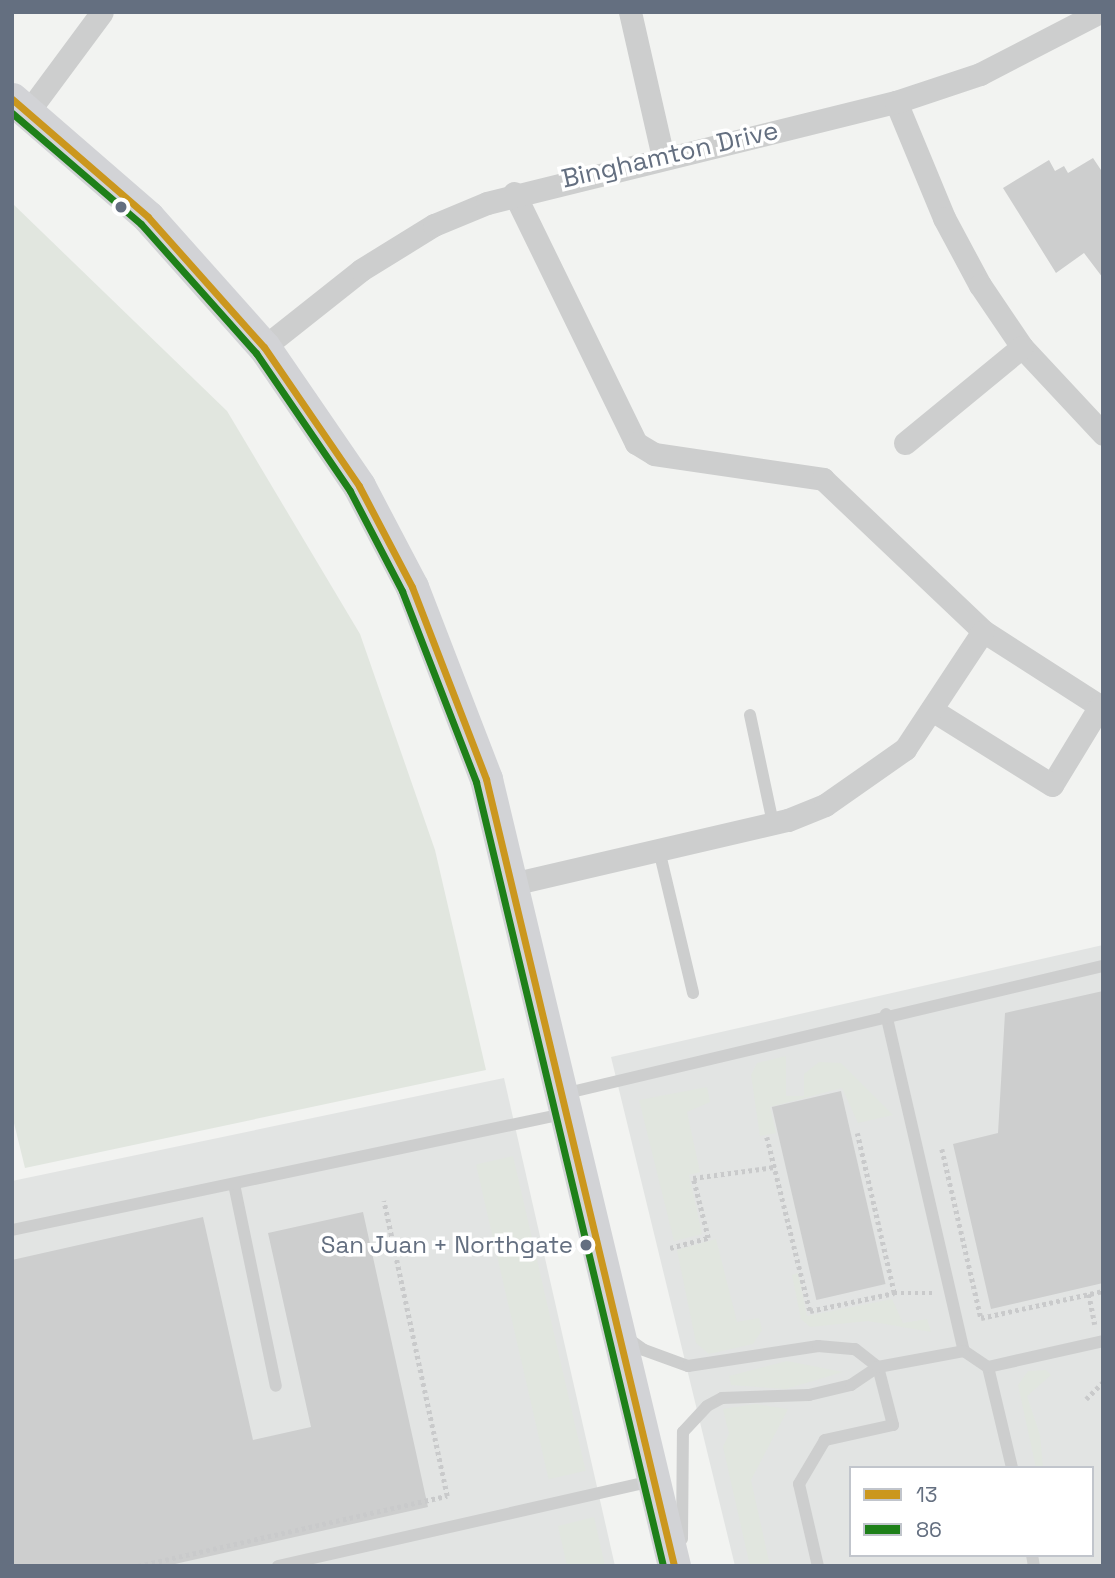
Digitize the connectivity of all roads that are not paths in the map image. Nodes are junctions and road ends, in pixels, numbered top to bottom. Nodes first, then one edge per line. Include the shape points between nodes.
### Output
1 (103, 12) edge
2 (630, 12) edge
3 (1100, 12) edge
4 (897, 102) junction
5 (20, 105) edge
6 (663, 157) junction
7 (514, 193) junction
8 (264, 347) junction
9 (1023, 347) junction
10 (1103, 434) edge
11 (905, 443) dead end
12 (983, 631) junction
13 (932, 710) junction
14 (750, 715) dead end
15 (773, 823) junction
16 (659, 850) junction
17 (512, 884) junction
18 (1103, 966) edge
19 (693, 993) dead end
20 (887, 1014) junction
21 (565, 1104) junction
22 (234, 1184) junction
23 (12, 1230) edge
24 (619, 1331) junction
25 (1103, 1341) edge
26 (964, 1351) junction
27 (878, 1367) junction
28 (988, 1367) junction
29 (276, 1386) dead end
30 (1012, 1466) edge
31 (654, 1480) junction
32 (278, 1566) edge
33 (674, 1566) edge
34 (683, 1566) edge
35 (818, 1566) edge

1 - 5 street
2 - 6 street
3 - 4 street, Binghamton Drive via 980,74
4 - 6 street, Binghamton Drive
4 - 9 street via 944,218
5 - 8 main road via 148,217
6 - 7 street, Binghamton Drive
7 - 8 street, Binghamton Drive via 410,239
7 - 12 street via 636,443 654,454 823,479
8 - 17 main road via 359,486 412,587 486,779
9 - 10 street
9 - 11 street
12 - 13 street
12 - 13 street via 1100,706 1052,785
13 - 15 street via 905,749 879,772 825,805
14 - 15 lane
15 - 16 street
16 - 17 street
16 - 19 lane
17 - 21 main road
18 - 20 lane
20 - 21 lane
20 - 26 lane
21 - 22 lane
21 - 24 main road
22 - 23 lane
22 - 29 lane
24 - 27 lane via 644,1350 688,1366 818,1346 855,1349
24 - 31 main road
25 - 28 lane
26 - 27 lane
26 - 28 lane
27 - 34 lane via 851,1385 809,1395 722,1398 707,1406 683,1432
27 - 35 lane via 893,1425 825,1440 799,1484
28 - 30 lane
31 - 32 lane
31 - 33 main road

